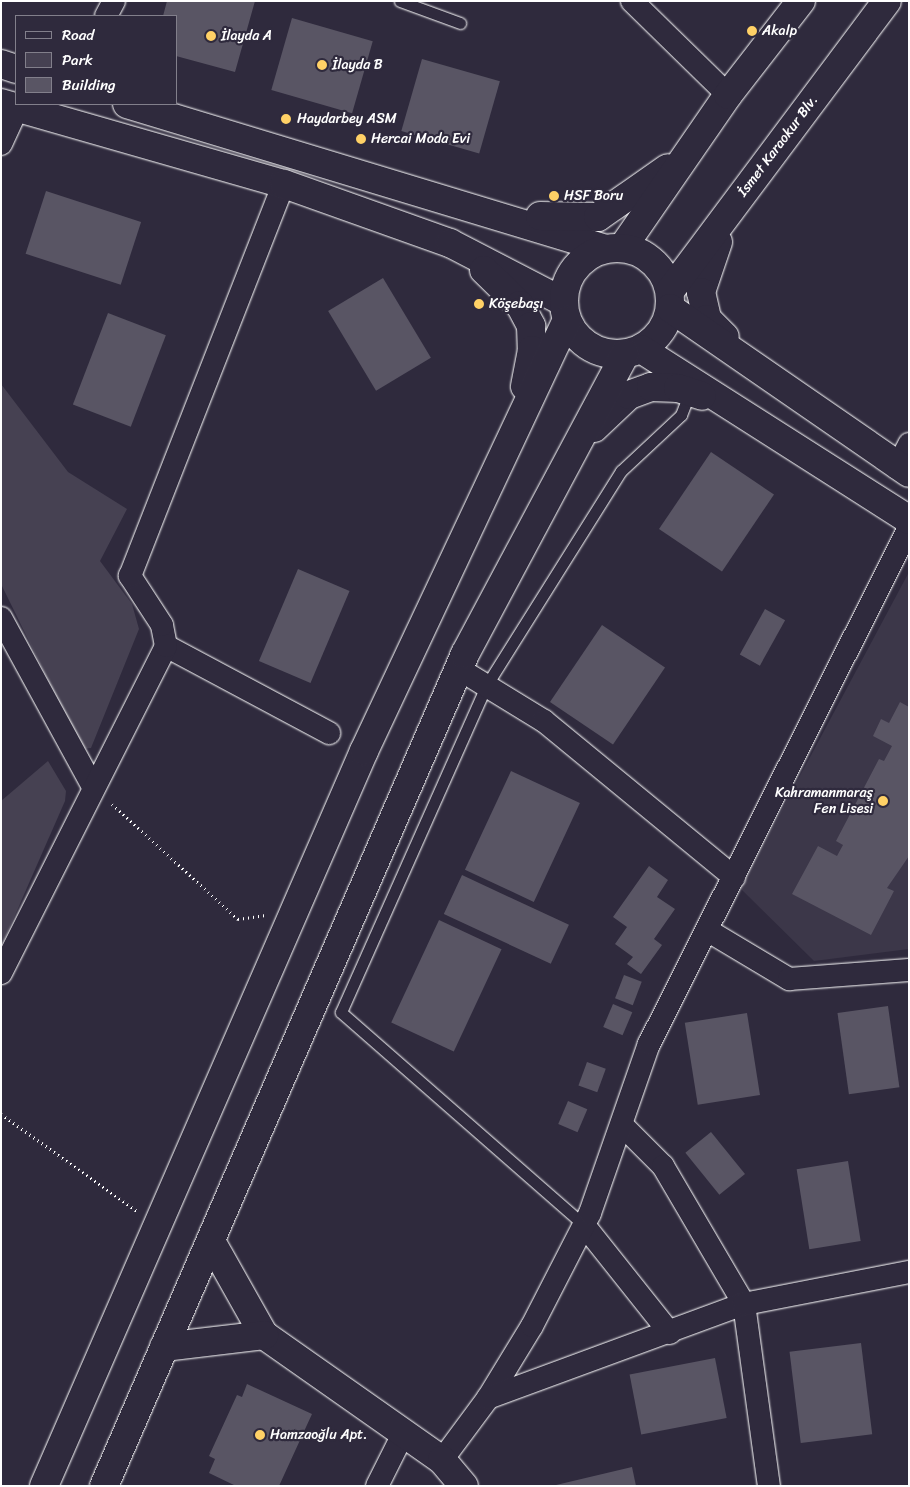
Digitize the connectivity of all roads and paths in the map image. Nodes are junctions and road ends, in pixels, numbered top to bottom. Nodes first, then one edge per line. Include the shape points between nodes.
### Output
1 (400, 1) edge
2 (632, 1) edge
3 (801, 1) edge
4 (887, 1) edge
5 (460, 23) dead end
6 (1, 64) edge
7 (15, 69) edge
8 (728, 95) junction
9 (9, 105) edge
10 (135, 105) edge
11 (1, 144) edge
12 (688, 154) junction
13 (284, 184) junction
14 (740, 196) junction
15 (482, 210) junction
16 (614, 248) junction
17 (466, 251) junction
18 (670, 299) junction
19 (566, 310) junction
20 (633, 351) junction
21 (760, 372) junction
22 (690, 392) junction
23 (735, 408) junction
24 (518, 424) junction
25 (575, 447) junction
26 (905, 462) edge
27 (909, 520) edge
28 (909, 528) edge
29 (2, 620) edge
30 (166, 646) junction
31 (459, 669) junction
32 (486, 686) junction
33 (329, 734) dead end
34 (93, 787) junction
35 (734, 877) junction
36 (294, 910) junction
37 (707, 930) junction
38 (909, 970) edge
39 (1, 973) edge
40 (1, 1114) edge
41 (622, 1125) junction
42 (157, 1224) junction
43 (584, 1224) junction
44 (211, 1241) junction
45 (909, 1272) edge
46 (744, 1304) junction
47 (670, 1333) junction
48 (264, 1335) junction
49 (164, 1347) junction
50 (488, 1398) junction
51 (404, 1432) junction
52 (442, 1460) junction
53 (44, 1486) edge
54 (104, 1486) edge
55 (377, 1486) edge
56 (464, 1486) edge
57 (769, 1486) edge

1 - 5 lane
2 - 8 street
3 - 8 main road
4 - 14 main road, İsmet Karaokur Blv.
6 - 7 main road
8 - 12 main road
9 - 11 street
9 - 13 main road
10 - 15 main road
12 - 15 main road via 598,217
12 - 16 main road
13 - 17 main road
13 - 30 street via 130,576 162,626
14 - 18 main road, İsmet Karaokur Blv.
14 - 21 main road via 707,265 701,292 707,319
15 - 16 main road
16 - 18 main road via 653,261
16 - 19 main road via 575,268
17 - 19 main road
17 - 24 main road via 520,305 530,326 532,350
18 - 20 main road via 665,324
18 - 21 main road
19 - 20 main road via 590,347
19 - 24 main road
20 - 23 main road
20 - 25 main road
21 - 26 main road
22 - 23 main road
22 - 25 main road via 651,387 629,394
22 - 32 lane via 681,415 621,472
23 - 27 main road
24 - 36 main road
25 - 31 main road
28 - 35 street
29 - 34 street
30 - 33 street
30 - 34 street
31 - 32 street
31 - 44 main road
32 - 35 street via 544,721
32 - 43 lane via 341,1012
34 - 36 path via 238,920
34 - 39 street
35 - 37 street
36 - 42 main road
37 - 38 street via 789,979
37 - 41 street via 649,1044
40 - 42 path
41 - 43 street
41 - 46 street via 663,1166
42 - 53 main road
43 - 47 street
43 - 50 street
44 - 48 main road
44 - 49 main road
45 - 46 street
46 - 47 street
46 - 57 street
47 - 50 street
48 - 49 main road
48 - 51 main road
49 - 54 main road
50 - 52 street
51 - 52 main road
51 - 55 street
52 - 56 main road

